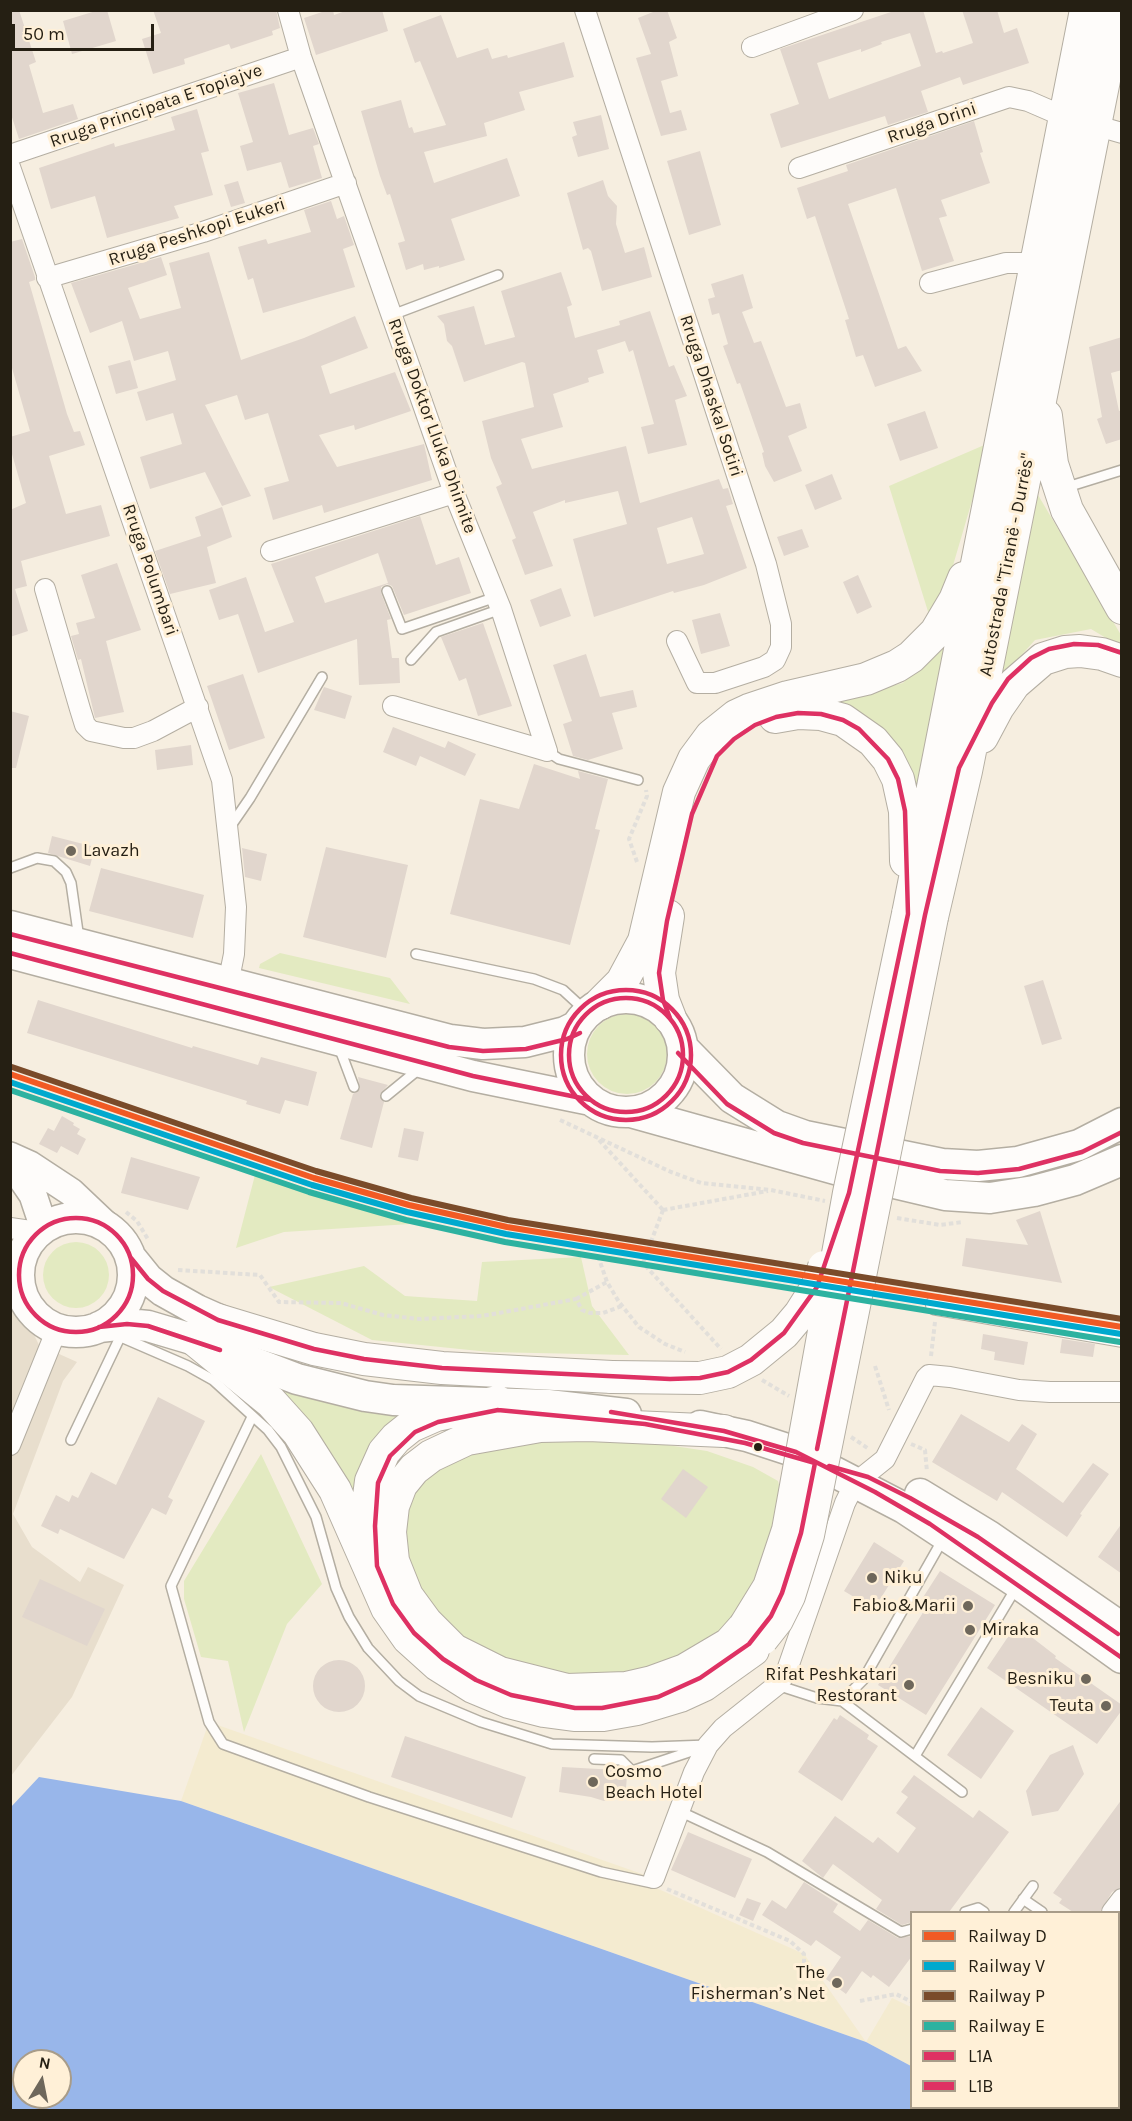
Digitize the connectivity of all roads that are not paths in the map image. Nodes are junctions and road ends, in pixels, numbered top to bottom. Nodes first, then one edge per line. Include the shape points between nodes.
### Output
1 (288, 10) edge
2 (585, 10) edge
3 (853, 10) edge
4 (1086, 10) edge
5 (1118, 10) edge
6 (752, 47) dead end
7 (301, 57) junction
8 (1094, 125) edge
9 (10, 155) edge
10 (10, 167) edge
11 (799, 168) dead end
12 (346, 183) junction
13 (17, 202) edge
14 (1038, 263) junction
15 (498, 274) dead end
16 (47, 278) junction
17 (930, 283) dead end
18 (392, 315) junction
19 (1044, 376) junction
20 (1007, 424) junction
21 (1122, 470) edge
22 (1060, 489) junction
23 (454, 493) junction
24 (271, 551) dead end
25 (45, 589) dead end
26 (387, 591) dead end
27 (499, 603) junction
28 (1122, 608) edge
29 (677, 641) dead end
30 (411, 660) dead end
31 (1122, 661) edge
32 (322, 677) dead end
33 (393, 706) dead end
34 (198, 708) junction
35 (547, 751) junction
36 (966, 771) junction
37 (638, 780) road end
38 (229, 829) junction
39 (10, 868) edge
40 (920, 915) junction
41 (10, 926) edge
42 (80, 944) junction
43 (10, 953) edge
44 (416, 954) dead end
45 (228, 984) junction
46 (589, 1014) junction
47 (670, 1018) junction
48 (336, 1039) junction
49 (683, 1048) junction
50 (426, 1063) junction
51 (354, 1087) dead end
52 (386, 1096) dead end
53 (591, 1100) junction
54 (631, 1112) junction
55 (1122, 1123) edge
56 (10, 1156) edge
57 (1122, 1160) edge
58 (10, 1168) edge
59 (849, 1192) junction
60 (109, 1228) junction
61 (31, 1229) edge
62 (131, 1258) junction
63 (15, 1276) edge
64 (936, 1305) road end
65 (57, 1329) junction
66 (116, 1329) junction
67 (206, 1330) junction
68 (1122, 1337) edge
69 (1122, 1392) edge
70 (498, 1402) junction
71 (252, 1417) junction
72 (724, 1431) junction
73 (71, 1440) dead end
74 (10, 1445) edge
75 (863, 1476) junction
76 (946, 1534) junction
77 (370, 1568) junction
78 (1019, 1584) junction
79 (1122, 1628) edge
80 (754, 1633) junction
81 (1122, 1658) edge
82 (777, 1685) junction
83 (842, 1701) junction
84 (708, 1745) junction
85 (915, 1756) junction
86 (594, 1759) dead end
87 (962, 1792) dead end
88 (679, 1811) junction
89 (653, 1880) joint
90 (1033, 1886) dead end
91 (1023, 1899) junction
92 (1122, 1899) edge
93 (968, 1911) edge
94 (982, 1911) edge
95 (1015, 1911) edge
96 (1041, 1911) edge
97 (1113, 1911) edge
98 (910, 1930) edge

1 - 7 street, Rruga Doktor Lluka Dhimite
2 - 29 street, Rruga Dhaskal Sotiri via 766,564 782,639 775,660 764,667 707,684 697,684
3 - 6 street
4 - 8 highway, Autostrada "Tiranë - Durrës"
5 - 8 highway, Autostrada "Tiranë - Durrës"
7 - 9 street, Rruga Principata E Topiajve
7 - 12 street, Rruga Doktor Lluka Dhimite
8 - 11 street, Rruga Drini via 1010,97
8 - 14 highway, Autostrada "Tiranë - Durrës"
8 - 19 highway, Autostrada "Tiranë - Durrës"
10 - 13 street, Rruga Polumbari
12 - 16 street, Rruga Peshkopi Eukeri via 203,232
12 - 18 street, Rruga Doktor Lluka Dhimite
13 - 16 street, Rruga Polumbari
14 - 17 street via 1006,263
14 - 20 highway, Autostrada "Tiranë - Durrës"
15 - 18 lane
16 - 34 street, Rruga Polumbari
18 - 23 street, Rruga Doktor Lluka Dhimite
19 - 22 highway via 1047,436
19 - 36 highway, Autostrada "Tiranë - Durrës"
20 - 40 highway, Autostrada "Tiranë - Durrës"
20 - 46 highway via 990,469 967,569 936,632 897,666 866,679 749,710 720,728 704,745 686,775 674,809 644,941 631,968
21 - 22 lane
22 - 28 highway via 1067,510
23 - 24 street
23 - 27 street, Rruga Doktor Lluka Dhimite
25 - 34 street via 82,717 92,731 134,738
26 - 27 lane via 402,629
27 - 30 lane via 436,632
27 - 35 street, Rruga Doktor Lluka Dhimite
31 - 36 highway via 1080,651 1057,654 1036,664 1014,684 998,707
32 - 38 lane
33 - 35 street
34 - 38 street, Rruga Polumbari via 222,780
35 - 37 lane via 559,759
36 - 40 highway, Autostrada "Tiranë - Durrës"
38 - 45 street, Rruga Polumbari via 236,907
39 - 42 lane via 37,858 54,861 66,872
40 - 47 highway via 898,779 873,741 843,720 821,714 798,712 755,725 734,738 717,756 692,814 661,959 660,986
40 - 59 highway, Autostrada "Tiranë - Durrës", bridge
40 - 80 highway, Autostrada "Tiranë - Durrës", bridge via 808,1535 789,1596 777,1620
41 - 42 main road
42 - 45 main road
43 - 48 main road
44 - 46 lane via 534,979 563,990
45 - 46 main road via 470,1043 525,1042
46 - 47 main road via 617,999 634,999 650,1003
46 - 53 main road via 571,1041 570,1066 580,1089
47 - 49 main road
48 - 50 main road
48 - 51 lane
49 - 54 main road via 681,1073 668,1094 647,1108
49 - 55 main road via 732,1098 777,1126 805,1136 942,1164 1018,1162 1079,1145
50 - 52 lane
50 - 53 main road
53 - 54 main road via 614,1111
54 - 57 main road via 945,1195 990,1198 1034,1191 1075,1180
56 - 60 main road via 71,1192
58 - 61 main road via 33,1195
59 - 67 highway, bridge via 810,1301 784,1333 751,1360 728,1372 700,1378 612,1377 442,1368 364,1359
59 - 80 highway, Autostrada "Tiranë - Durrës", bridge via 788,1530
60 - 61 main road via 96,1221 73,1218
60 - 62 main road
61 - 63 main road
62 - 66 main road via 134,1281 127,1302 112,1320
62 - 67 main road via 148,1279
63 - 65 main road via 29,1307
64 - 68 street
65 - 66 main road
65 - 74 street
66 - 67 main road via 148,1326
66 - 71 lane via 204,1375
66 - 73 lane
67 - 70 main road via 297,1379 347,1392 393,1400
67 - 77 highway via 298,1432 332,1483
69 - 75 street via 1018,1390 929,1375 885,1459
70 - 72 main road via 646,1417
70 - 77 highway via 451,1411 411,1426 384,1452 368,1504
71 - 84 lane via 282,1447 316,1517 336,1588 349,1617 368,1648 419,1696 481,1722 552,1744
71 - 89 lane via 171,1586 209,1722 223,1744 369,1797 601,1872
72 - 75 main road
72 - 80 highway via 540,1426 467,1438 431,1456 401,1485 393,1506 393,1561 406,1596 454,1650 500,1673 535,1684 596,1691 652,1682 685,1670
75 - 76 main road
75 - 79 main road via 914,1491 989,1536
75 - 82 street via 845,1503 794,1655
76 - 78 main road
76 - 83 lane via 863,1680
77 - 80 highway via 387,1608 408,1638 438,1665 473,1687 544,1711 603,1715 660,1704 704,1685 734,1665
78 - 81 main road
78 - 85 lane
82 - 83 lane via 817,1698
82 - 84 street
83 - 85 lane
84 - 86 lane via 632,1771 621,1760
84 - 88 street
85 - 87 lane
88 - 89 street
88 - 98 lane via 800,1870 902,1932
90 - 91 lane
91 - 95 lane
91 - 96 lane
92 - 97 street
93 - 94 lane

